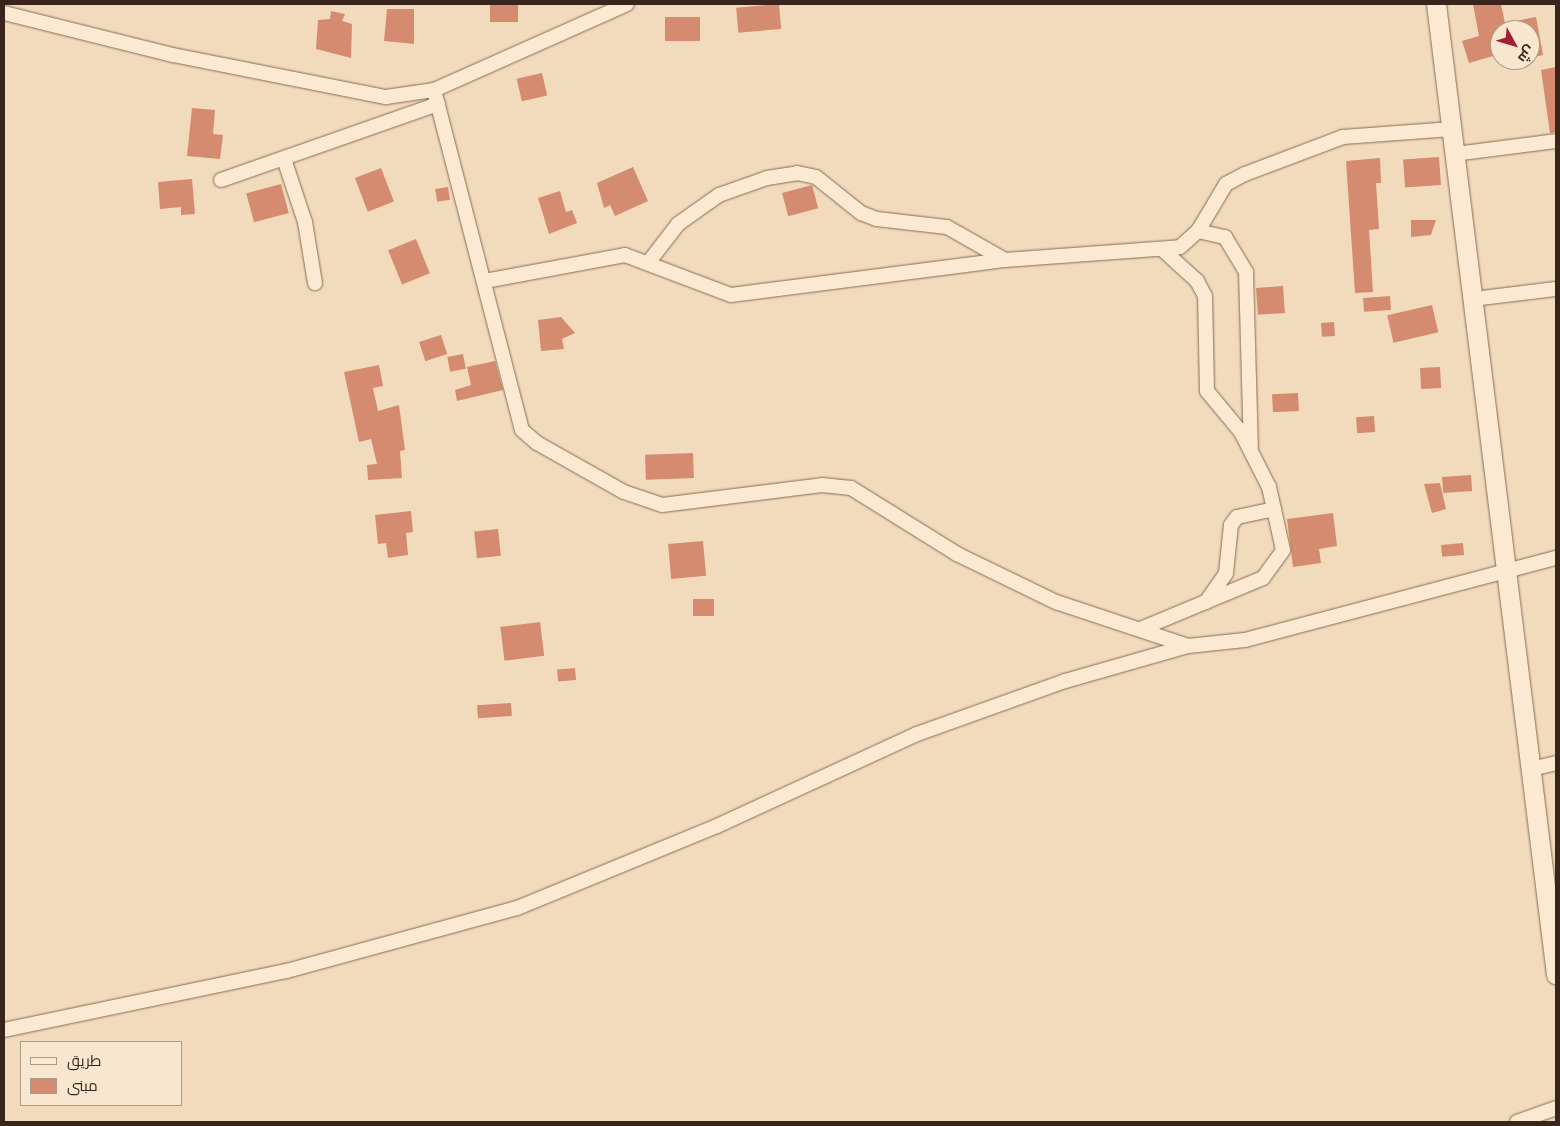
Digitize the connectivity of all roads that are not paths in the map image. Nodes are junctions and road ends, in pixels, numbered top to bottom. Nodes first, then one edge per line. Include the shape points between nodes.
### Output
1 (627, 4) edge
2 (1436, 4) edge
3 (4, 13) edge
4 (436, 97) junction
5 (1452, 129) junction
6 (1556, 141) edge
7 (1455, 154) junction
8 (284, 159) junction
9 (221, 180) dead end
10 (1198, 231) junction
11 (1162, 248) junction
12 (1005, 260) junction
13 (648, 264) junction
14 (485, 281) junction
15 (315, 283) dead end
16 (1556, 289) edge
17 (1473, 298) junction
18 (1252, 452) junction
19 (1274, 510) junction
20 (1556, 558) edge
21 (1506, 572) junction
22 (1206, 602) junction
23 (1143, 628) junction
24 (1188, 646) junction
25 (1556, 763) edge
26 (1531, 769) junction
27 (1556, 975) edge
28 (4, 1030) edge
29 (1556, 1108) edge
30 (1517, 1122) edge

1 - 4 street
2 - 5 street
3 - 4 street via 343,90 386,97
4 - 8 street
4 - 14 street
5 - 7 street
5 - 10 street via 1343,137 1267,164 1226,184
6 - 7 street
7 - 17 street
8 - 9 street
8 - 15 street via 305,222
10 - 11 street via 1180,247
10 - 18 street via 1225,237 1246,272
11 - 12 street
11 - 18 street via 1197,282 1205,296 1208,391
12 - 13 street via 731,295
12 - 13 street via 947,227 877,219 861,213 816,176 797,173 767,178 719,195 678,224
13 - 14 street via 625,255
14 - 23 street via 522,430 537,443 624,492 662,505 822,485 851,488 957,554 1048,598
16 - 17 street
17 - 21 street
18 - 19 street
19 - 22 street via 1237,518 1231,525 1226,573
19 - 22 street via 1283,550 1275,567 1263,578
20 - 21 street
21 - 24 street via 1245,640
21 - 26 street
22 - 23 street
23 - 24 street
24 - 28 street via 1065,681 917,734 717,826 517,908 287,971
25 - 26 street
26 - 27 street
29 - 30 street

